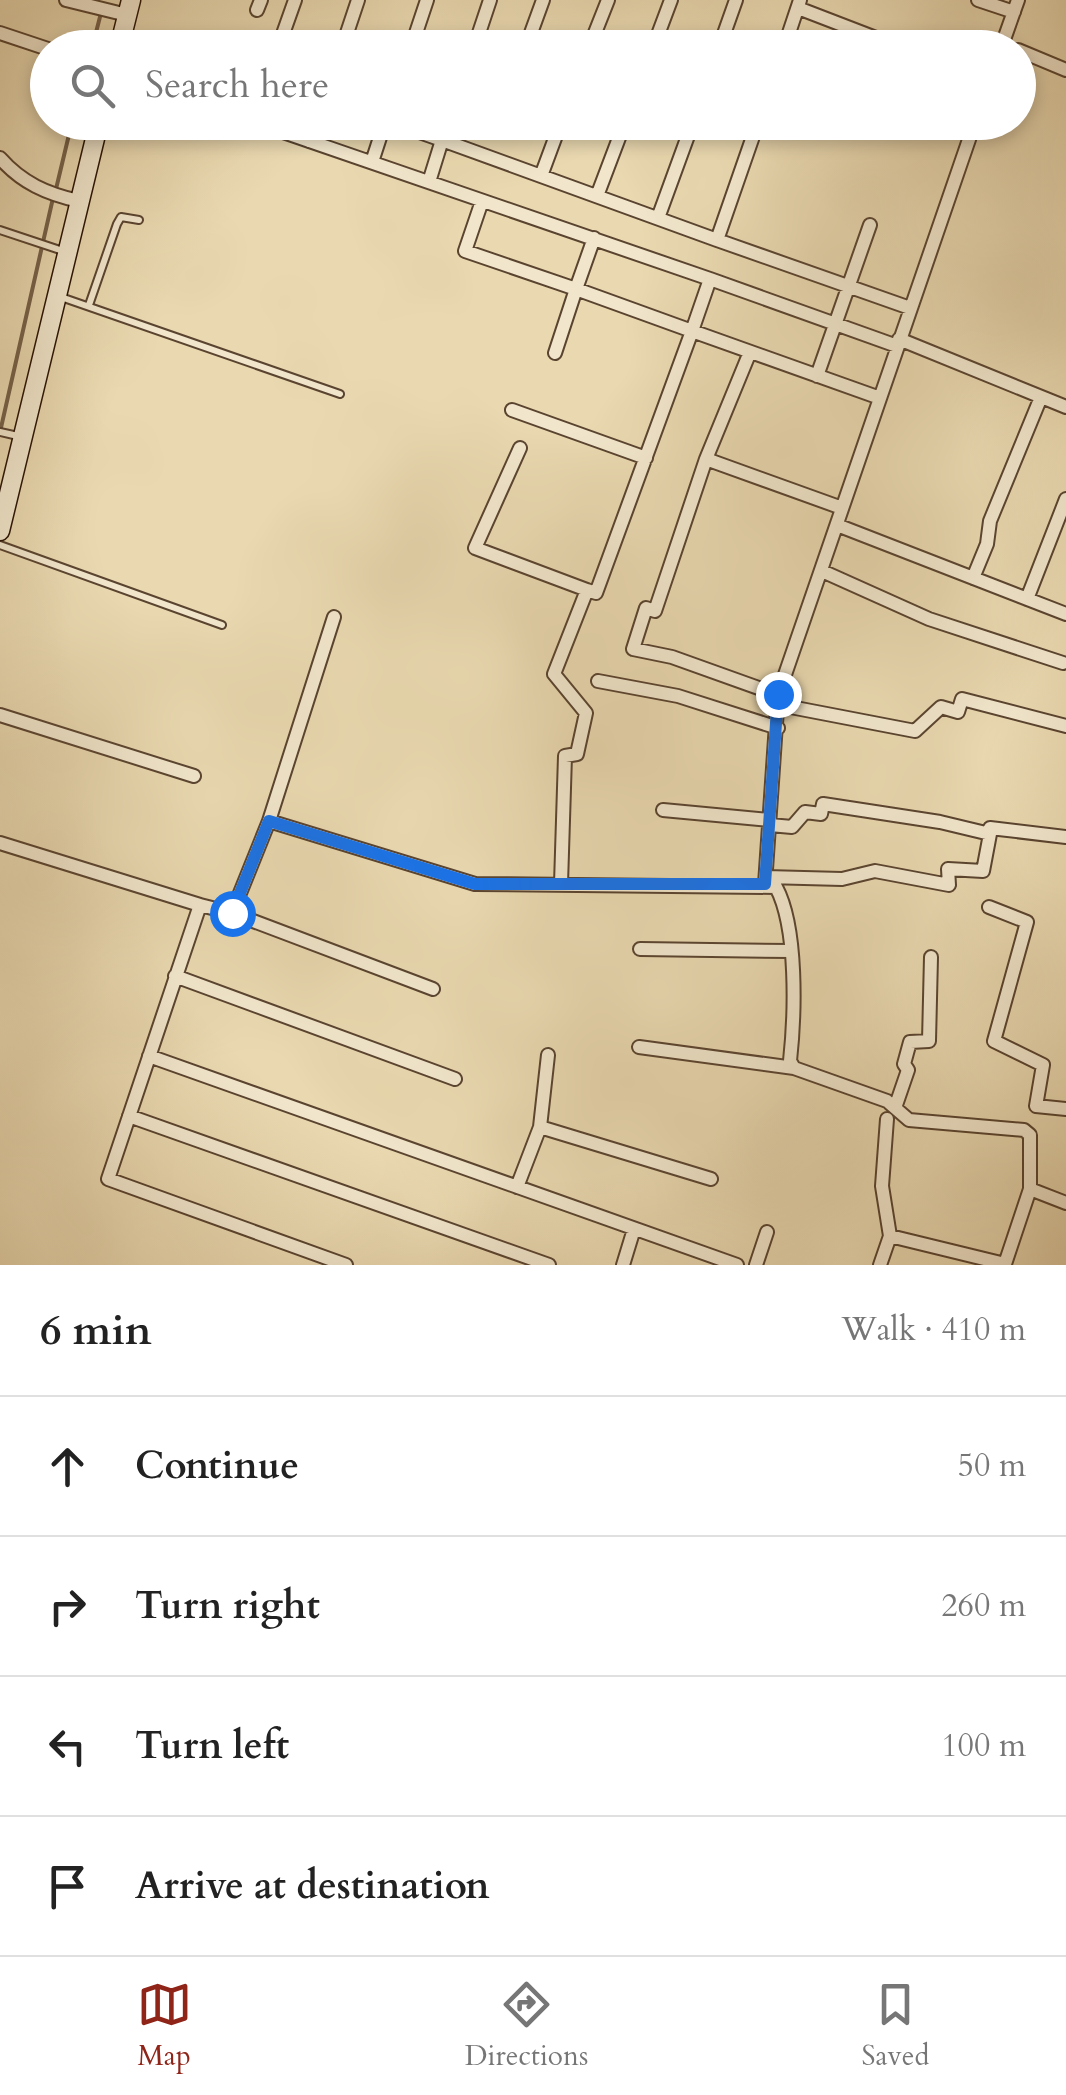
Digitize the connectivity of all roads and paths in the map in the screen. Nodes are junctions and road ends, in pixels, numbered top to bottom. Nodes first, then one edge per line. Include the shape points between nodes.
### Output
1 (66, 0) edge
2 (295, 0) edge
3 (358, 0) edge
4 (427, 0) edge
5 (490, 0) edge
6 (543, 0) edge
7 (608, 0) edge
8 (672, 0) edge
9 (736, 0) edge
10 (978, 0) edge
11 (797, 3) edge
12 (1016, 6) edge
13 (126, 10) edge
14 (284, 30) edge
15 (348, 30) edge
16 (416, 30) edge
17 (480, 30) edge
18 (532, 30) edge
19 (596, 30) edge
20 (661, 30) edge
21 (725, 30) edge
22 (789, 30) edge
23 (860, 30) edge
24 (0, 33) edge
25 (30, 43) edge
26 (1036, 58) edge
27 (1066, 70) edge
28 (93, 140) edge
29 (306, 140) edge
30 (381, 140) edge
31 (442, 140) joint
32 (554, 140) edge
33 (618, 140) edge
34 (686, 140) edge
35 (752, 140) edge
36 (969, 140) edge
37 (309, 141) joint
38 (0, 158) edge
39 (372, 162) junction
40 (541, 176) junction
41 (429, 182) junction
42 (597, 196) junction
43 (73, 200) junction
44 (482, 200) junction
45 (658, 218) junction
46 (139, 220) dead end
47 (870, 225) dead end
48 (0, 230) edge
49 (594, 238) junction
50 (717, 240) junction
51 (64, 251) junction
52 (710, 279) junction
53 (849, 286) junction
54 (576, 290) junction
55 (57, 296) junction
56 (89, 305) junction
57 (910, 308) junction
58 (836, 324) junction
59 (692, 331) junction
60 (898, 343) junction
61 (750, 352) junction
62 (556, 353) dead end
63 (818, 376) junction
64 (340, 394) dead end
65 (1041, 397) junction
66 (880, 398) junction
67 (1066, 406) edge
68 (512, 410) dead end
69 (0, 432) edge
70 (19, 436) junction
71 (520, 448) dead end
72 (646, 458) junction
73 (706, 460) junction
74 (1066, 499) edge
75 (842, 508) junction
76 (837, 525) junction
77 (0, 532) edge
78 (0, 545) edge
79 (822, 570) junction
80 (973, 578) junction
81 (586, 590) junction
82 (1027, 600) junction
83 (1066, 614) edge
84 (334, 618) dead end
85 (222, 625) dead end
86 (1063, 663) dead end
87 (598, 681) dead end
88 (779, 700) junction
89 (0, 714) edge
90 (1066, 726) edge
91 (778, 728) junction
92 (194, 776) dead end
93 (662, 810) dead end
94 (269, 821) junction
95 (770, 823) junction
96 (990, 834) junction
97 (1066, 837) edge
98 (0, 844) edge
99 (765, 881) junction
100 (561, 884) junction
101 (200, 906) junction
102 (989, 907) dead end
103 (232, 913) junction
104 (640, 949) dead end
105 (790, 951) junction
106 (931, 957) dead end
107 (175, 976) junction
108 (433, 989) dead end
109 (639, 1047) dead end
110 (548, 1055) dead end
111 (149, 1056) junction
112 (794, 1068) junction
113 (455, 1079) dead end
114 (896, 1105) junction
115 (1036, 1106) junction
116 (1066, 1109) edge
117 (129, 1116) junction
118 (886, 1119) dead end
119 (540, 1128) junction
120 (1030, 1135) junction
121 (711, 1179) dead end
122 (517, 1187) junction
123 (1030, 1189) junction
124 (1066, 1203) edge
125 (634, 1229) junction
126 (766, 1232) dead end
127 (890, 1236) junction
128 (346, 1265) edge
129 (549, 1265) edge
130 (623, 1265) edge
131 (738, 1265) edge
132 (756, 1265) edge
133 (880, 1265) edge

1 - 13 street
2 - 14 street
3 - 15 street
4 - 16 street
5 - 17 street
6 - 18 street
7 - 19 street
8 - 20 street
9 - 21 street
10 - 12 street
11 - 22 street
11 - 23 street
24 - 25 street
26 - 27 street
28 - 43 street
29 - 37 street
30 - 39 street
31 - 40 street
31 - 41 street
32 - 40 street
33 - 42 street
34 - 45 street
35 - 50 street
36 - 57 street
37 - 39 street
38 - 43 street via 37,189
39 - 41 street
40 - 42 street
41 - 44 street
42 - 45 street
43 - 51 street
44 - 49 street
44 - 54 street via 465,251
45 - 50 street
46 - 56 lane via 121,217
47 - 53 street
48 - 51 lane
49 - 52 street
49 - 54 street
50 - 53 street
51 - 55 street
52 - 58 street
52 - 59 street
53 - 57 street
53 - 58 street
54 - 59 street
54 - 62 street
55 - 56 lane
55 - 70 street
56 - 64 lane
57 - 60 street
58 - 60 street
58 - 63 street
59 - 61 street
59 - 72 street
60 - 65 street
60 - 66 street
61 - 63 street
61 - 73 street
63 - 66 street
65 - 67 street
65 - 80 street
66 - 75 street
68 - 72 street
69 - 70 lane
70 - 77 street
71 - 81 street via 476,548
72 - 81 street via 596,593
73 - 75 street
73 - 88 street via 655,612 646,608 633,649 672,657
74 - 82 street
75 - 76 street
76 - 79 street
76 - 80 street
78 - 85 lane
79 - 86 street via 928,620
79 - 88 street
80 - 82 street
81 - 100 street via 554,674 586,713 577,754 565,756
82 - 83 street
84 - 94 street
87 - 91 street via 678,696
88 - 90 street via 915,732 941,708 958,712 962,699
88 - 91 street
89 - 92 street
91 - 95 street
93 - 95 street
94 - 100 street via 475,884
94 - 103 street
95 - 96 street via 792,827 805,812 821,814 824,804
95 - 99 street
96 - 97 street via 990,828
96 - 99 street via 983,871 948,869 949,885 875,871
98 - 101 street
99 - 100 street
99 - 105 street via 782,899
101 - 103 street
101 - 107 street
102 - 115 street via 1027,922 994,1041 1043,1065
103 - 108 street
104 - 105 street
105 - 112 street
106 - 114 street via 929,1041 910,1042
107 - 111 street
107 - 113 street
109 - 112 street
110 - 119 street
111 - 117 street
111 - 122 street
112 - 114 street
114 - 120 street via 909,1120
115 - 116 street
115 - 120 street
117 - 128 street via 108,1178
117 - 129 street
118 - 127 street via 882,1186
119 - 121 street
119 - 122 street
120 - 123 street
122 - 125 street
123 - 124 street
123 - 127 street via 1006,1264
125 - 130 street
125 - 131 street
126 - 132 street
127 - 133 street

